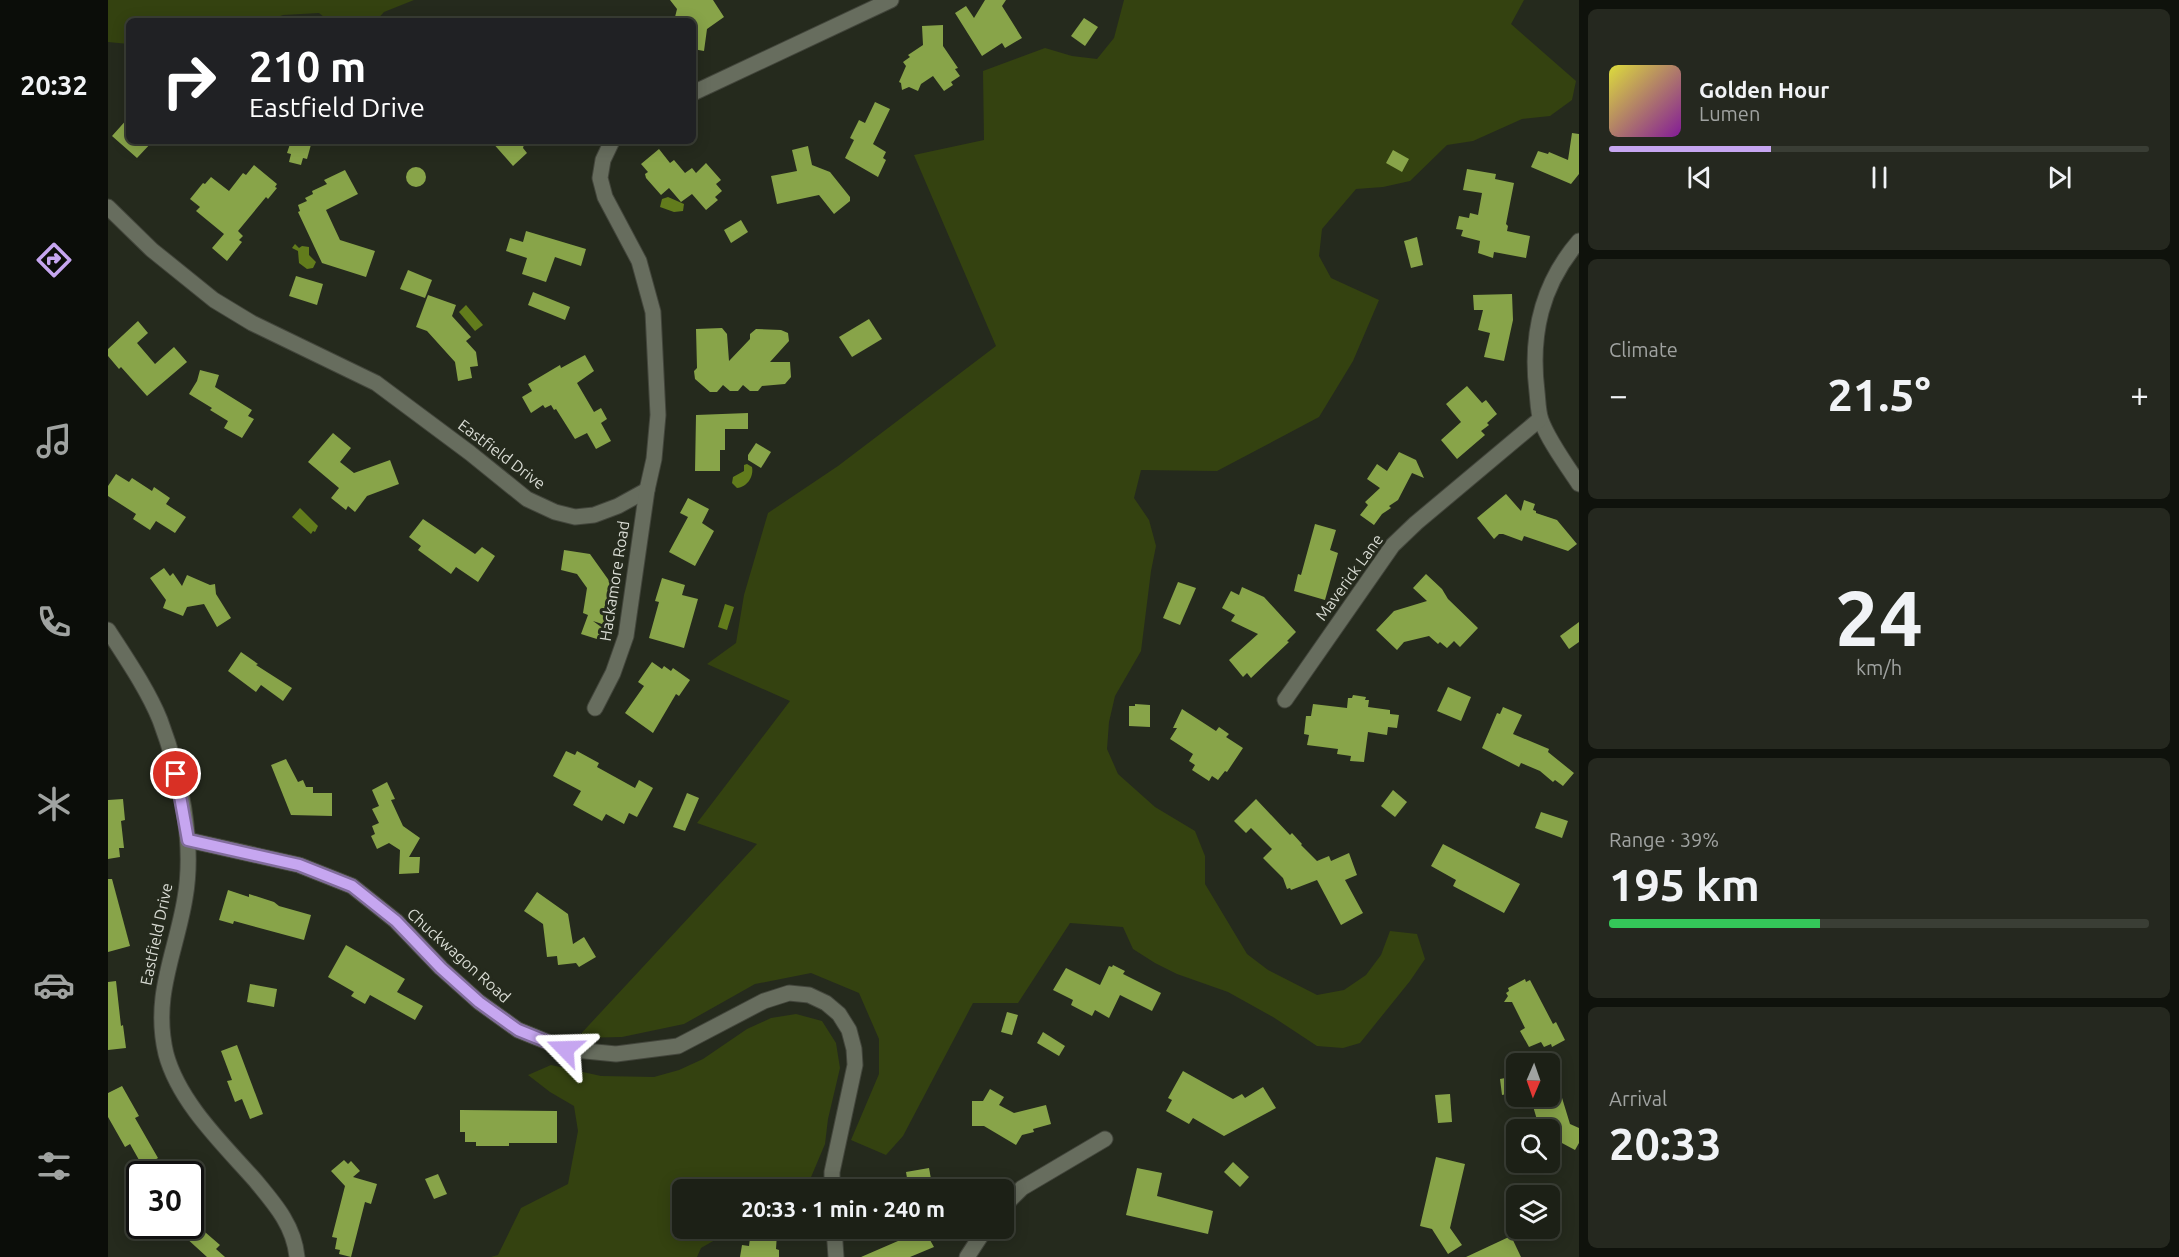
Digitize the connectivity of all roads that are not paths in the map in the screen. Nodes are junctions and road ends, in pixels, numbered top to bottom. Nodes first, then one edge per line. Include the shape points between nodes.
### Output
1 (891, 0) edge
2 (696, 92) edge
3 (611, 144) edge
4 (108, 207) edge
5 (1579, 241) edge
6 (1540, 419) junction
7 (1579, 484) edge
8 (647, 490) junction
9 (108, 630) edge
10 (1285, 700) dead end
11 (595, 708) dead end
12 (188, 840) junction
13 (1105, 1139) dead end
14 (832, 1179) edge
15 (1014, 1196) edge
16 (835, 1239) edge
17 (979, 1239) edge
18 (297, 1257) edge
19 (836, 1257) edge
20 (967, 1257) edge

1 - 2 street
3 - 8 street via 600,178 605,197 639,261 653,312 657,415
4 - 8 street, Eastfield Drive via 152,250 214,300 376,383 527,499 574,517 594,515
5 - 6 street via 1551,282 1538,321 1535,372
6 - 7 street
6 - 10 street, Maverick Lane via 1393,545
8 - 11 street, Hackamore Road via 626,636
9 - 12 street, Eastfield Drive via 159,718 176,774
12 - 14 street, Chuckwagon Road via 299,865 352,886 396,921 479,1002 518,1030 565,1049 616,1054 678,1046 764,1001 789,993 809,995 826,1003 849,1030 855,1065
12 - 18 street, Eastfield Drive via 185,897 161,999 166,1054 192,1105 285,1218
13 - 15 street
16 - 19 street
17 - 20 street

